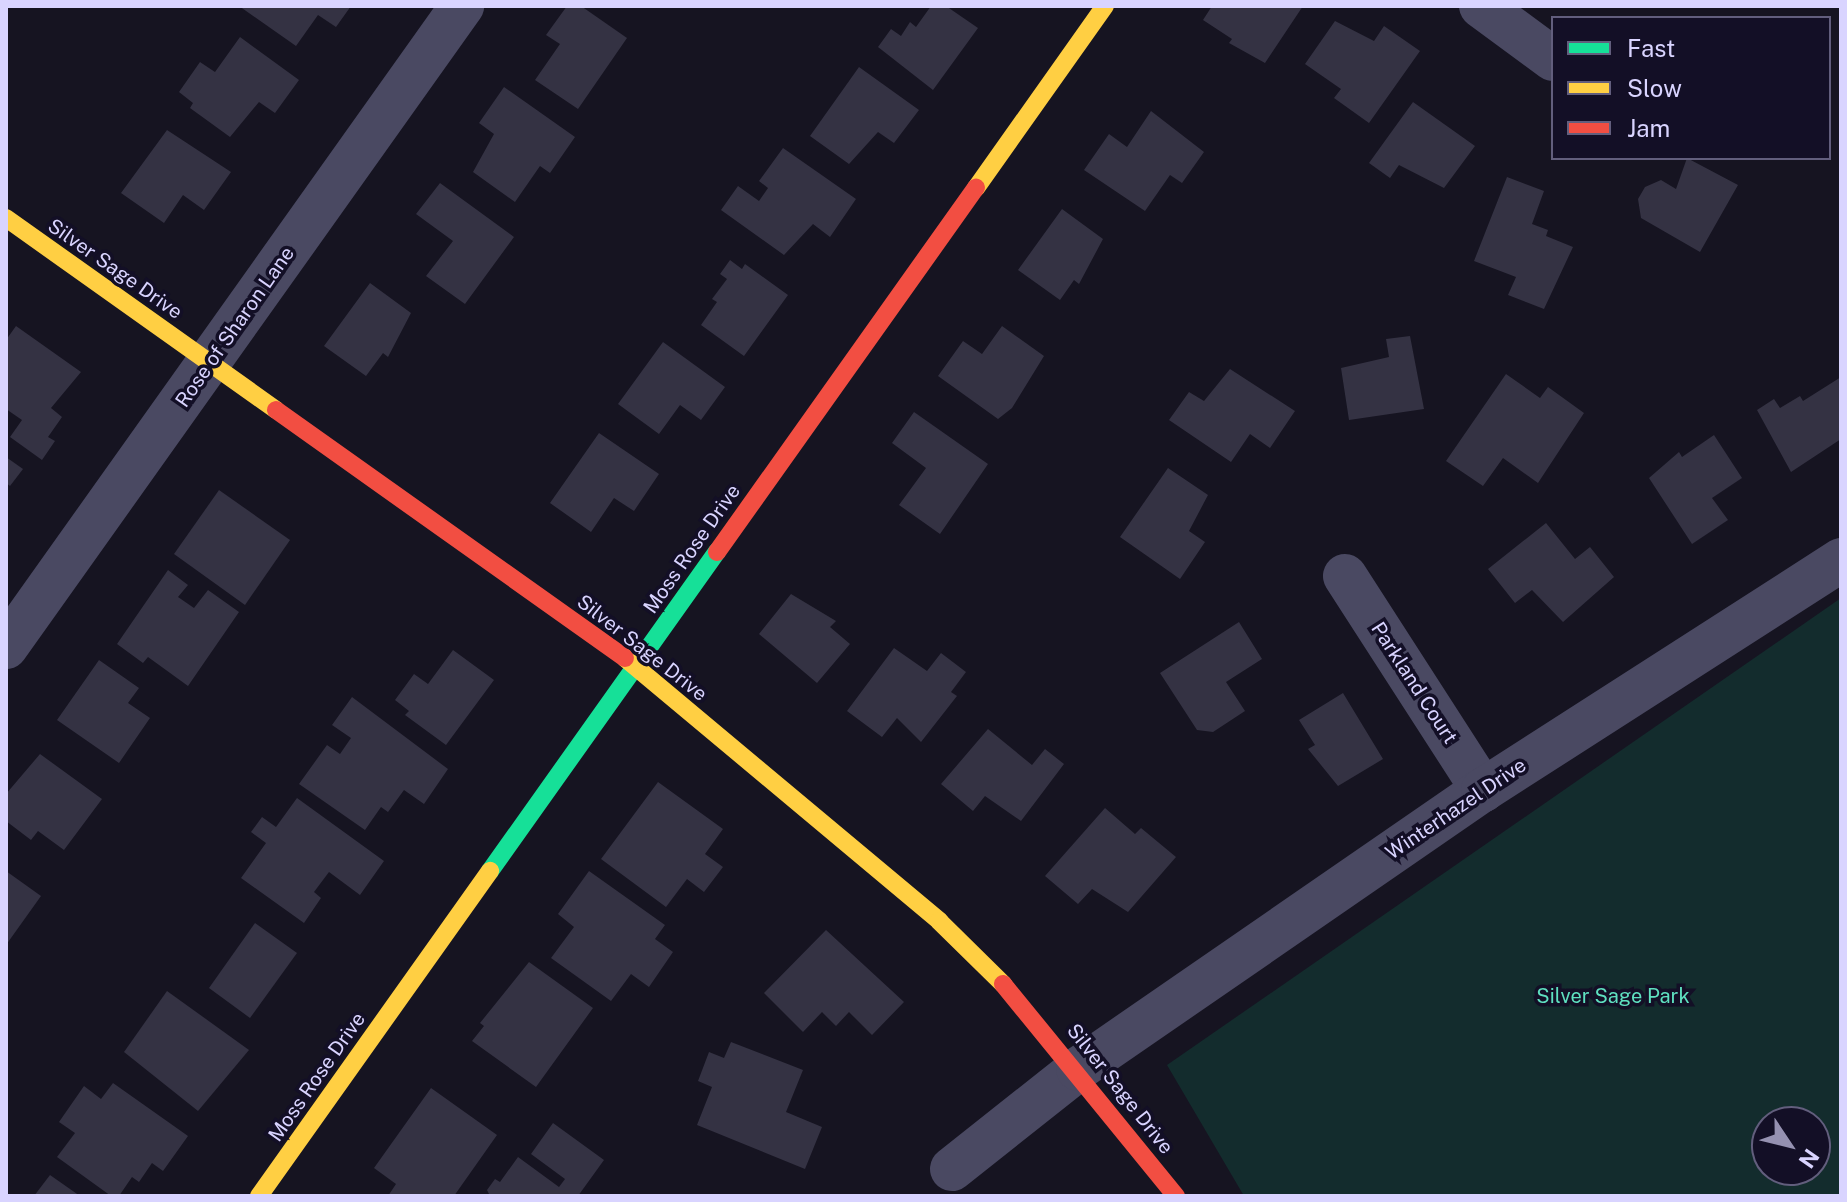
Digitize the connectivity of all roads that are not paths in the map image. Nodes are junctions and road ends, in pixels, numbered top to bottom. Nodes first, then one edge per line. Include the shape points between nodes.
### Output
1 (462, 6) edge
2 (1105, 6) edge
3 (1481, 6) edge
4 (1551, 58) edge
5 (6, 218) edge
6 (209, 363) junction
7 (1841, 560) edge
8 (1345, 576) dead end
9 (6, 647) edge
10 (636, 666) junction
11 (1483, 790) junction
12 (1078, 1069) junction
13 (952, 1169) dead end
14 (259, 1196) edge
15 (1176, 1196) edge

1 - 6 street, Rose of Sharon Lane
2 - 10 street, Moss Rose Drive
3 - 4 street
5 - 6 street, Silver Sage Drive
6 - 9 street, Rose of Sharon Lane
6 - 10 street, Silver Sage Drive
7 - 11 street, Winterhazel Drive
8 - 11 street, Parkland Court
10 - 12 street, Silver Sage Drive via 939,921 1023,1003
10 - 14 street, Moss Rose Drive
11 - 12 street, Winterhazel Drive
12 - 13 street, Winterhazel Drive
12 - 15 street, Silver Sage Drive

